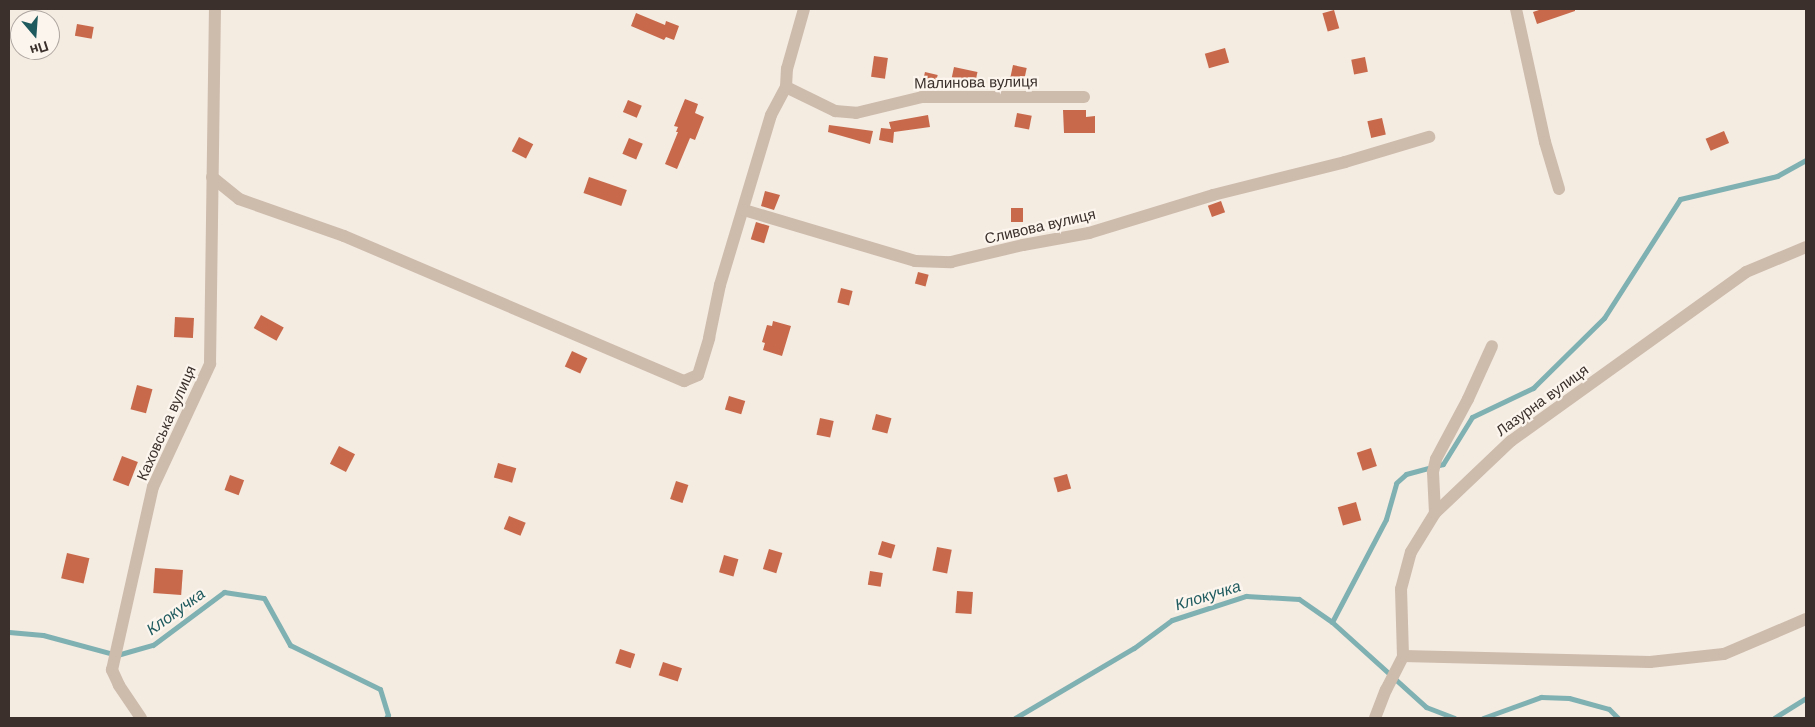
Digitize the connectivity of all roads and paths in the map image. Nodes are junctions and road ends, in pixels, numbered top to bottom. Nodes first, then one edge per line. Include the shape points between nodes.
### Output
1 (215, 9) edge
2 (804, 9) edge
3 (1516, 9) edge
4 (786, 87) junction
5 (1084, 97) dead end
6 (1429, 137) dead end
7 (212, 177) junction
8 (1559, 189) dead end
9 (744, 210) junction
10 (1806, 247) edge
11 (1492, 346) dead end
12 (1435, 513) junction
13 (1806, 619) edge
14 (1404, 656) junction
15 (141, 718) edge
16 (1375, 718) edge

1 - 7 street, Каховська вулиця
2 - 4 street via 787,69
3 - 8 street via 1545,142
4 - 5 street, Малинова вулиця via 835,111 856,113 922,96
4 - 9 street via 771,114
6 - 9 street, Сливова вулиця via 1212,195 1089,233 951,262 915,260
7 - 9 street via 239,199 344,236 684,381 698,374 720,285
7 - 15 street, Каховська вулиця via 210,364 153,487 112,670
10 - 12 street, Лазурна вулиця via 1746,272 1511,441
11 - 12 street via 1436,459 1433,472
12 - 14 street, Лазурна вулиця via 1411,552 1401,589
13 - 14 street via 1724,654 1650,662
14 - 16 street

